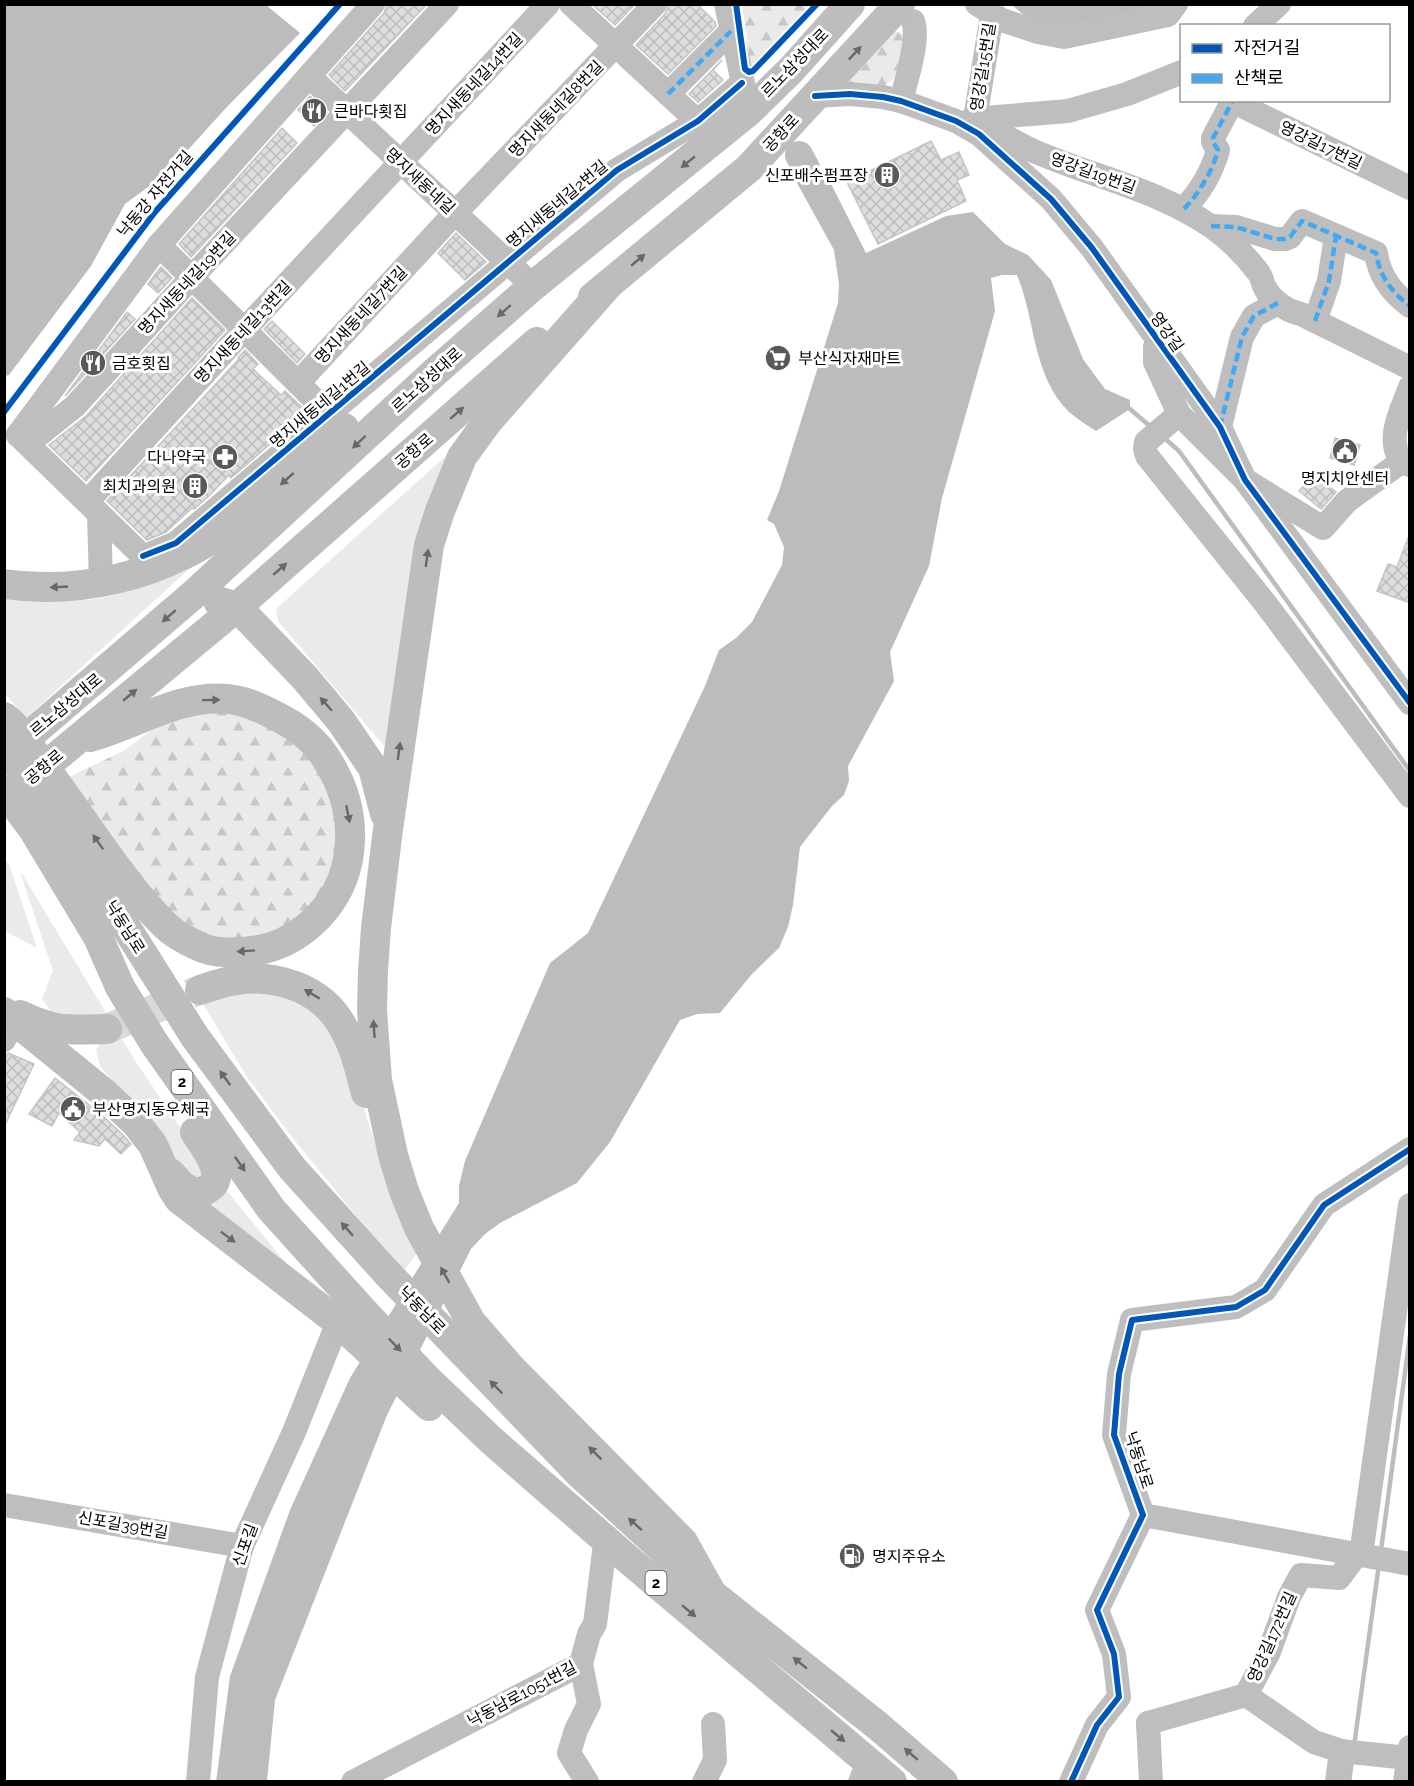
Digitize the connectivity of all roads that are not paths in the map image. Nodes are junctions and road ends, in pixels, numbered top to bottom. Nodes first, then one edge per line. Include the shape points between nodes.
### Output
1 (373, 4) edge
2 (447, 4) edge
3 (548, 4) edge
4 (571, 4) edge
5 (655, 4) edge
6 (726, 4) edge
7 (850, 4) edge
8 (1176, 4) edge
9 (1279, 4) edge
10 (985, 10) edge
11 (907, 13) edge
12 (1257, 24) edge
13 (730, 31) junction
14 (616, 46) junction
15 (1180, 73) edge
16 (309, 76) junction
17 (1180, 88) edge
18 (668, 94) junction
19 (1126, 95) junction
20 (815, 96) junction
21 (746, 97) junction
22 (901, 101) junction
23 (1231, 102) edge
24 (1233, 102) edge
25 (346, 112) junction
26 (965, 120) junction
27 (707, 130) junction
28 (400, 163) junction
29 (1410, 189) edge
30 (1184, 209) junction
31 (455, 213) junction
32 (1211, 226) junction
33 (1336, 236) junction
34 (159, 245) junction
35 (507, 264) junction
36 (192, 277) junction
37 (608, 285) junction
38 (532, 286) junction
39 (1278, 303) junction
40 (1410, 306) edge
41 (1315, 321) junction
42 (245, 329) junction
43 (1154, 336) junction
44 (1410, 368) edge
45 (435, 372) junction
46 (298, 383) junction
47 (1410, 387) edge
48 (1179, 414) junction
49 (330, 415) junction
50 (1220, 427) junction
51 (18, 435) junction
52 (1405, 464) edge
53 (1245, 480) junction
54 (93, 508) junction
55 (149, 562) junction
56 (101, 583) junction
57 (4, 584) edge
58 (193, 595) junction
59 (237, 607) junction
60 (1410, 703) edge
61 (6, 728) edge
62 (76, 740) junction
63 (4, 757) edge
64 (4, 790) edge
65 (1410, 796) edge
66 (56, 798) junction
67 (4, 799) edge
68 (388, 829) junction
69 (18, 830) edge
70 (200, 990) tunnel mouth
71 (5, 1024) edge
72 (154, 1043) junction
73 (120, 1107) junction
74 (1410, 1149) edge
75 (393, 1155) junction
76 (161, 1165) junction
77 (1410, 1205) edge
78 (351, 1323) junction
79 (462, 1332) junction
80 (4, 1504) edge
81 (1143, 1515) junction
82 (242, 1546) junction
83 (614, 1549) junction
84 (1359, 1555) junction
85 (1406, 1563) edge
86 (581, 1665) junction
87 (1246, 1695) junction
88 (1119, 1697) junction
89 (1148, 1723) junction
90 (713, 1724) dead end
91 (1341, 1751) junction
92 (1401, 1754) edge
93 (864, 1772) edge
94 (198, 1782) edge
95 (353, 1782) edge
96 (587, 1782) edge
97 (704, 1782) edge
98 (892, 1782) edge
99 (943, 1782) edge
100 (1071, 1782) edge
101 (1151, 1782) edge
102 (1337, 1782) edge
103 (1405, 1782) edge

1 - 16 street
2 - 25 street, 명지새동네길19번길
3 - 28 street, 명지새동네길14번길
4 - 14 street
5 - 14 street, 명지새동네길8번길
6 - 13 street
7 - 21 main road, 르노삼성대로 via 791,70
8 - 10 street, 영강길15번길 via 1168,15 1064,37 1031,30
9 - 12 street
10 - 26 street, 영강길15번길
20 -> 11 main road
11 - 22 street via 915,26 915,39
13 - 18 street
13 - 21 street
14 - 18 street
14 - 31 street, 명지새동네길8번길
15 - 19 street
16 - 25 street, 명지새동네길
16 - 34 street
17 - 19 street via 1144,97
18 - 27 street
19 - 26 street via 1068,111
20 - 22 street, 영강길 via 850,94
37 -> 20 main road, 공항로 via 749,168
21 - 27 main road, 르노삼성대로
22 - 26 street, 영강길
23 - 30 street, 영강길17번길 via 1213,138 1218,150 1215,159
24 - 29 street, 영강길17번길
25 - 28 street, 명지새동네길
25 - 36 street, 명지새동네길19번길
26 - 30 street, 영강길19번길
26 - 43 street, 영강길 via 1051,199 1092,248
27 - 35 street, 명지새동네길2번길 via 617,170
27 -> 38 main road, 르노삼성대로
28 - 31 street, 명지새동네길
28 - 42 street, 명지새동네길13번길
30 - 32 street, 영강길19번길
31 - 35 street, 명지새동네길
31 - 46 street, 명지새동네길7번길
32 - 33 street, 영강길19번길 via 1236,227 1285,239 1302,221
32 - 39 street, 영강길19번길 via 1260,274 1264,287
33 - 40 street, 영강길19번길 via 1376,253 1388,285
33 - 41 street via 1329,281
34 - 36 street
34 - 51 street
35 - 38 street, 명지새동네길
35 - 49 street, 명지새동네길1번길
36 - 42 street
36 - 51 street, 명지새동네길19번길 via 75,406 40,434
59 -> 37 main road, 공항로 via 535,344
68 -> 37 main road via 429,545 440,511 462,458 488,421
38 -> 45 main road, 르노삼성대로
39 - 41 street
39 - 50 street via 1254,316 1242,337
41 - 44 street
42 - 46 street
42 - 54 street, 명지새동네길13번길
43 - 48 street via 1155,362
43 - 50 street, 영강길
45 -> 55 main road via 383,394 242,518 216,536
45 -> 58 main road, 르노삼성대로
46 - 49 street
47 - 52 street via 1394,432 1395,450
48 - 53 street
48 - 65 street via 1146,442 1146,456 1265,603
49 - 55 street, 명지새동네길1번길
50 - 53 street, 영강길
51 - 54 street
52 - 53 street via 1347,501 1323,528
53 - 60 street, 영강길
54 - 55 street
54 - 56 street
55 - 56 main road
56 -> 57 main road via 49,588
58 - 59 main road
58 -> 63 main road, 르노삼성대로
62 -> 59 main road, 공항로
68 -> 59 main road via 373,768 348,730
61 - 66 main road
62 -> 66 main road via 112,731 170,706 198,700 230,699 287,722 327,759 343,791 351,838 342,883 310,926 289,941 243,953 200,947 175,934 158,919
62 - 67 main road, 공항로
64 - 69 main road, 낙동남로 / 2
79 -> 66 main road, 낙동남로 / 2 via 386,1272 292,1168 177,1009
75 -> 68 main road via 377,1080 372,1010 376,928
69 - 72 main road, 낙동남로 / 2 via 98,938 120,987
75 -> 70 main road via 374,1124 344,1028 326,1002 288,982 261,979 232,980
71 - 73 main road via 56,1054
71 - 73 main road via 63,1030 107,1029 93,1048 93,1057
72 - 76 main road via 158,1075 214,1161 217,1176 210,1186 195,1192 183,1187
72 -> 78 main road, 낙동남로 / 2
73 - 76 main road via 145,1133
74 - 81 street, 낙동남로 via 1324,1205 1265,1290 1236,1307 1132,1320 1119,1374 1114,1435
79 -> 75 main road
76 -> 78 main road via 179,1199
77 - 84 street
78 - 82 street, 신포길 via 294,1432
78 -> 83 main road, 낙동남로 / 2
99 -> 79 main road via 712,1594 683,1542 519,1376
80 - 82 street, 신포길39번길
81 - 84 street
81 - 88 street, 낙동남로 via 1097,1610 1114,1654
82 - 94 street, 신포길 via 207,1677
83 - 86 street, 낙동남로1051번길 via 596,1624 589,1634
83 -> 93 main road, 낙동남로 / 2
84 - 85 street
84 - 87 street, 영강길172번길 via 1339,1578 1301,1575
86 - 95 street, 낙동남로1051번길
86 - 96 street via 589,1704 569,1753
87 - 89 street, 영강길172번길
87 - 91 street, 영강길172번길 via 1314,1742
88 - 89 street
88 - 100 street via 1097,1725
89 - 101 street
90 - 97 street via 715,1760
91 - 92 street, 영강길172번길
91 - 102 street
92 - 103 street
93 - 98 main road, 낙동남로 / 2

